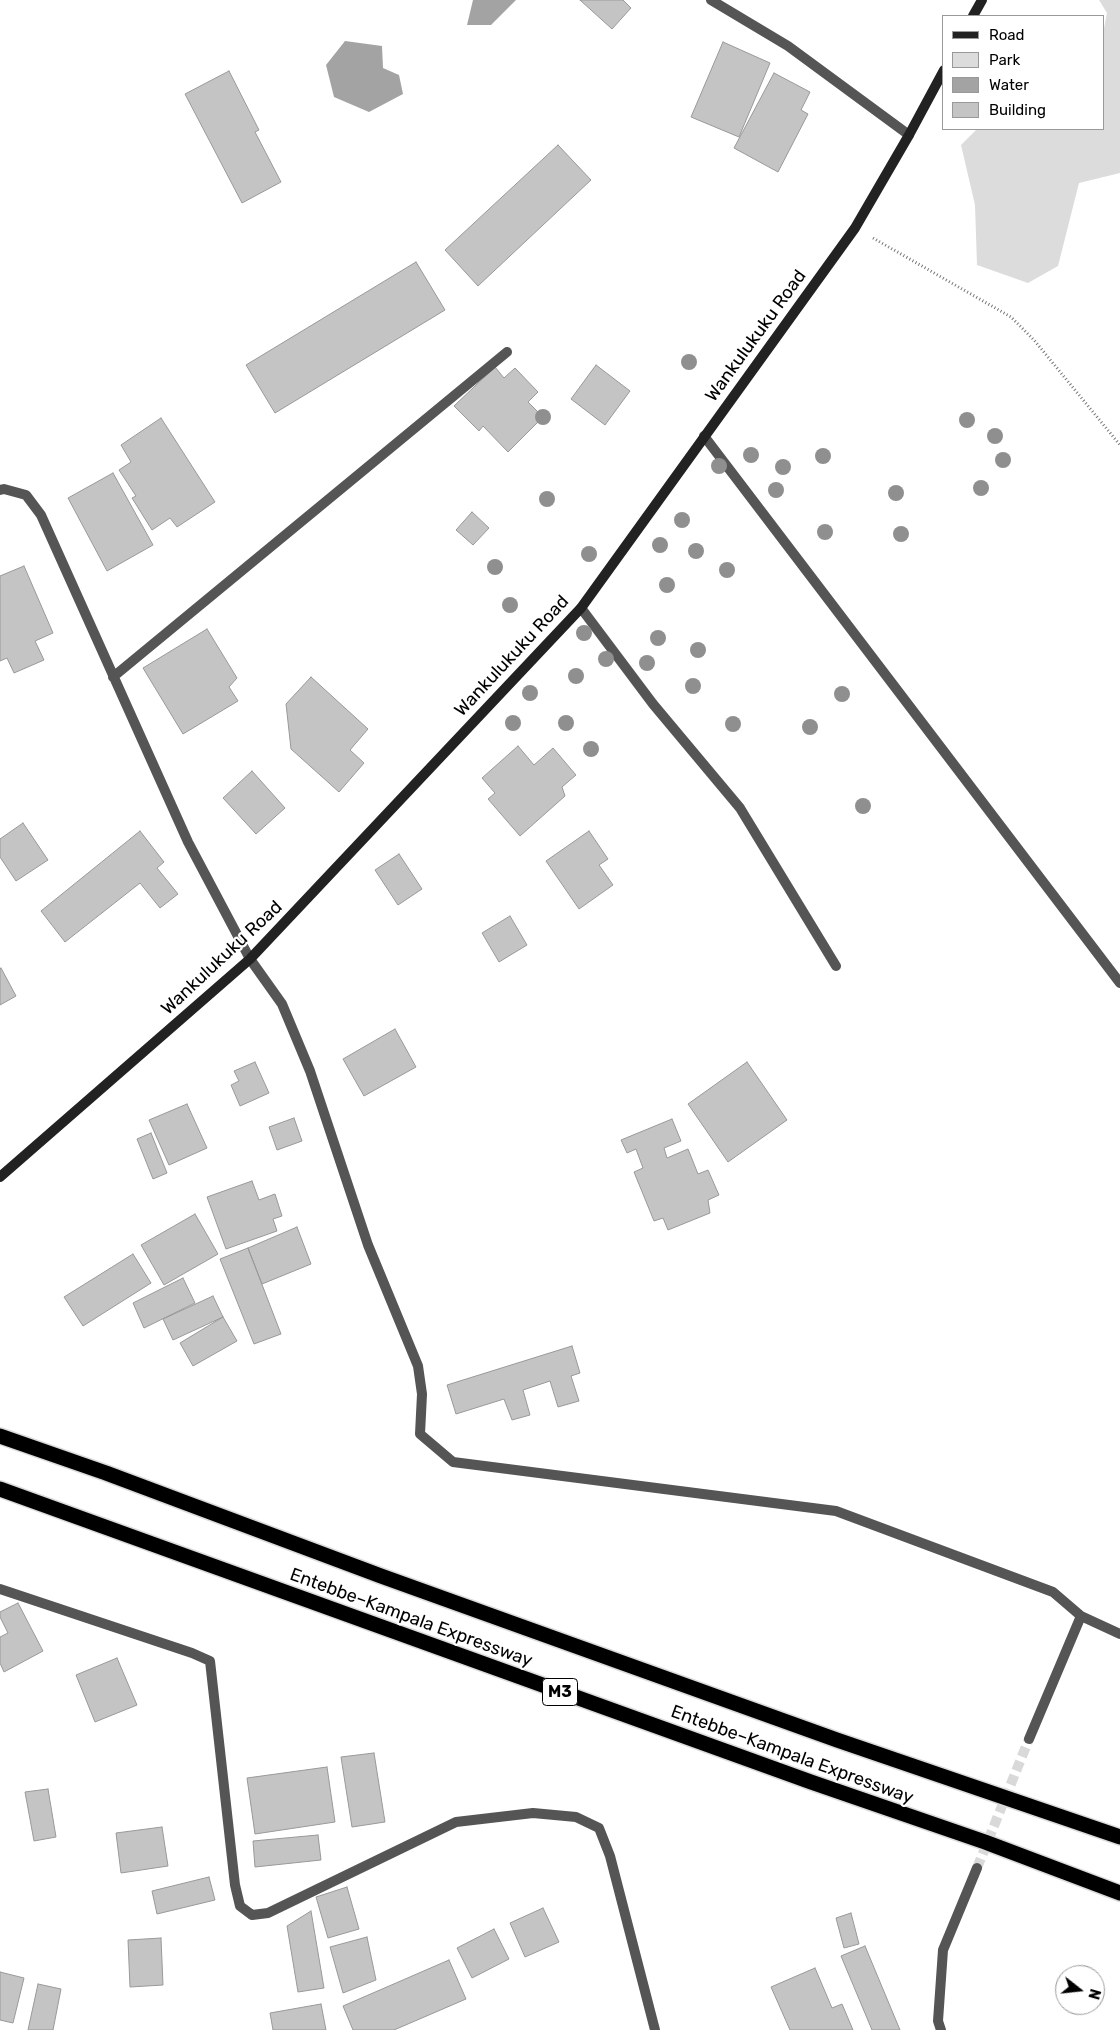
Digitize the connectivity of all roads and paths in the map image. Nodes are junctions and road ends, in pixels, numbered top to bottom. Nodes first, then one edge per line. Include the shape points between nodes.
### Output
1 (711, 0) edge
2 (982, 0) edge
3 (974, 15) edge
4 (942, 74) edge
5 (909, 135) junction
6 (855, 228) junction
7 (507, 352) dead end
8 (704, 436) junction
9 (1120, 444) edge
10 (0, 490) edge
11 (581, 608) junction
12 (114, 677) junction
13 (250, 959) junction
14 (836, 966) dead end
15 (1120, 983) edge
16 (0, 1177) edge
17 (0, 1436) edge
18 (0, 1489) edge
19 (0, 1589) edge
20 (1080, 1616) junction
21 (1120, 1634) edge
22 (1029, 1739) tunnel mouth
23 (1120, 1837) edge
24 (977, 1868) tunnel mouth
25 (1120, 1893) edge
26 (656, 2030) edge
27 (941, 2030) edge

1 - 5 street via 788,46
2 - 3 main road
4 - 5 main road, Wankulukuku Road
5 - 6 main road, Wankulukuku Road
6 - 8 main road, Wankulukuku Road
6 - 9 path via 1011,317
7 - 12 street
8 - 11 main road, Wankulukuku Road
8 - 15 street
10 - 12 street via 26,495 41,515
11 - 13 main road, Wankulukuku Road
11 - 14 street via 653,704 740,808
12 - 13 street via 188,842
13 - 16 main road, Wankulukuku Road
13 - 20 street via 282,1004 310,1071 368,1245 418,1366 422,1394 420,1434 453,1462 836,1511 1053,1592
17 - 23 highway, Entebbe–Kampala Expressway via 818,1734
18 - 25 highway, Entebbe–Kampala Expressway / M3
19 - 26 street via 210,1661 235,1885 240,1906 252,1915 268,1913 456,1822 533,1813 576,1817 598,1828 610,1856
20 - 21 street
20 - 22 street
24 - 27 street via 943,1950 938,2021

